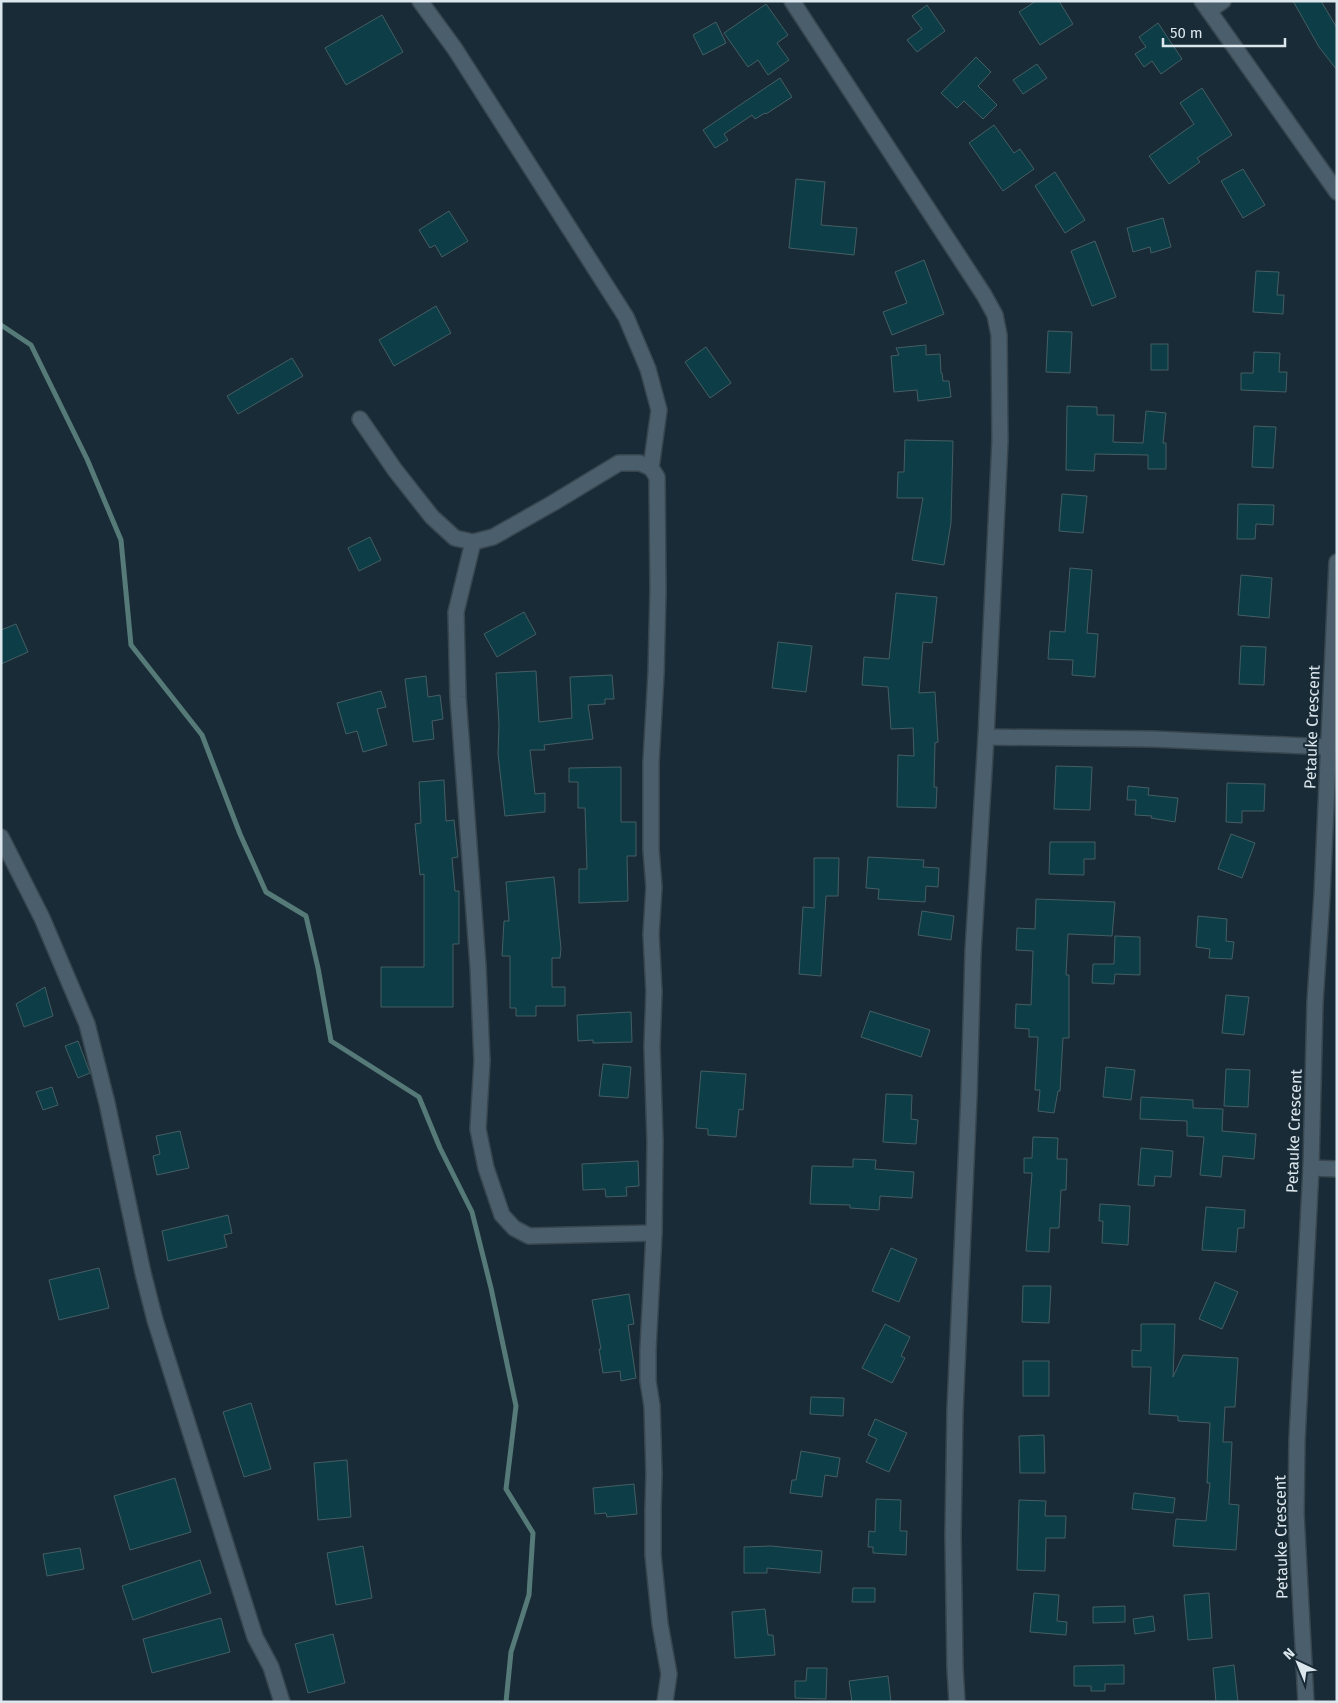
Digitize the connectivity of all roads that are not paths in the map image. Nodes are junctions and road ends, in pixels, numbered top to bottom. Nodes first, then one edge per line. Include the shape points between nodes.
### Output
1 (420, 1) edge
2 (792, 1) edge
3 (1223, 1) edge
4 (1206, 6) edge
5 (1337, 192) edge
6 (360, 419) dead end
7 (651, 468) junction
8 (473, 542) junction
9 (1337, 562) edge
10 (986, 737) junction
11 (1328, 747) junction
12 (1, 837) edge
13 (1311, 1168) junction
14 (1337, 1169) edge
15 (654, 1232) junction
16 (282, 1702) edge
17 (665, 1702) edge
18 (958, 1702) edge
19 (1306, 1702) edge

1 - 7 street via 455,49 626,317 648,369 659,410
2 - 10 street via 984,295 998,325 1000,440
3 - 4 street
4 - 5 street
6 - 8 street via 432,517 455,538
7 - 8 street via 640,463 619,463 493,537
7 - 15 street via 657,477 658,581 651,762
8 - 15 street via 456,612 458,706 482,1051 478,1129 486,1168 502,1216 529,1236
9 - 11 street, Petauke Crescent
10 - 11 street via 1153,739
10 - 18 street via 973,952 955,1410 953,1535
11 - 13 street, Petauke Crescent via 1315,1002
12 - 16 street via 42,918 87,1024 155,1320 255,1638 272,1667
13 - 14 street
13 - 19 street, Petauke Crescent via 1296,1514
15 - 17 street via 648,1381 654,1465 653,1555 669,1674

